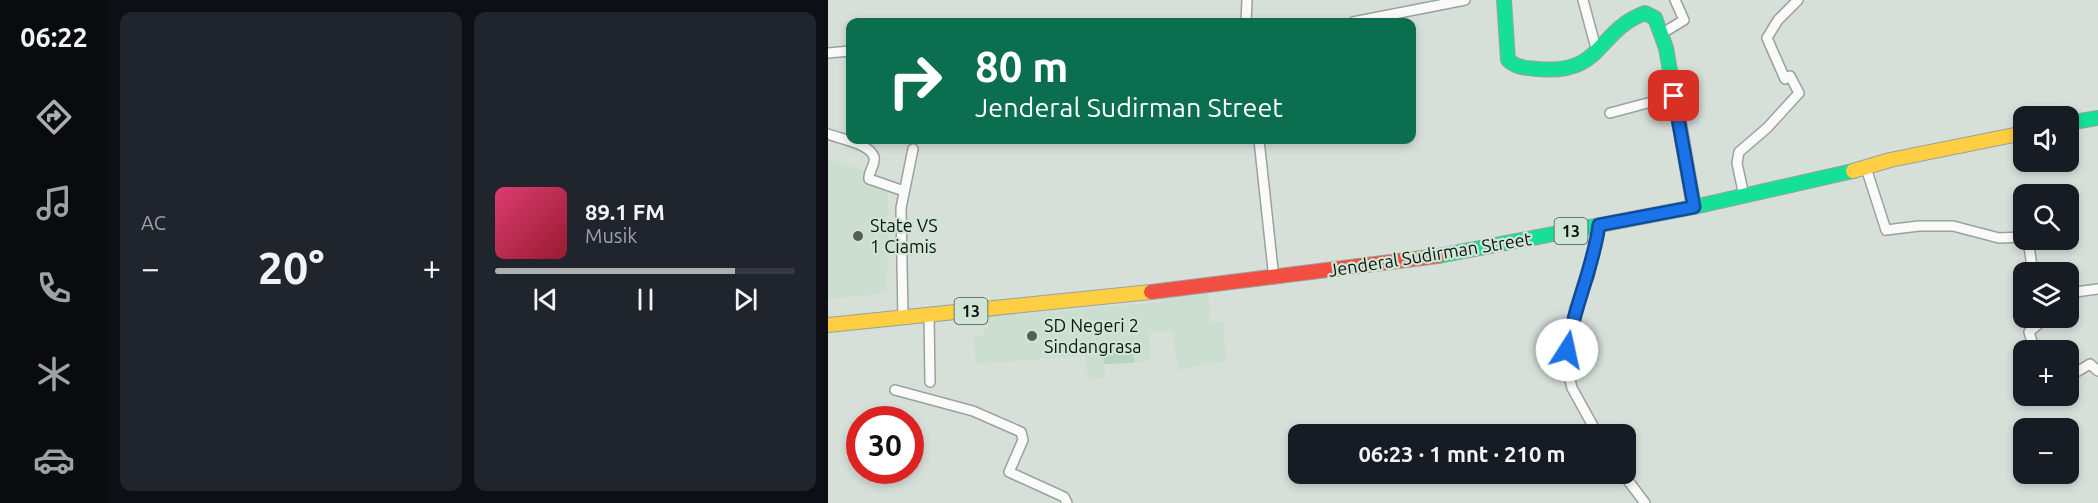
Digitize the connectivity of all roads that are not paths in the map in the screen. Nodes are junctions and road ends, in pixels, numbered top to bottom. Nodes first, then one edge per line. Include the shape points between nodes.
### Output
1 (1247, 0) edge
2 (1465, 0) edge
3 (1504, 0) edge
4 (1583, 0) edge
5 (1676, 0) edge
6 (1798, 0) edge
7 (1246, 18) edge
8 (1373, 18) edge
9 (1661, 34) junction
10 (846, 52) edge
11 (1597, 52) junction
12 (828, 54) edge
13 (1674, 96) junction
14 (1610, 112) dead end
15 (2098, 118) edge
16 (2079, 121) edge
17 (828, 134) edge
18 (2013, 135) edge
19 (846, 141) edge
20 (856, 144) edge
21 (1258, 144) edge
22 (913, 149) dead end
23 (1866, 168) junction
24 (904, 191) junction
25 (1744, 196) junction
26 (1694, 207) junction
27 (1599, 225) junction
28 (2013, 237) edge
29 (1274, 279) junction
30 (2098, 289) edge
31 (2079, 292) edge
32 (929, 315) junction
33 (903, 318) junction
34 (828, 325) edge
35 (2079, 370) edge
36 (2098, 371) edge
37 (930, 382) dead end
38 (896, 390) dead end
39 (1592, 424) edge
40 (1631, 484) edge
41 (1067, 503) edge
42 (1645, 503) edge

1 - 7 street
2 - 8 street
3 - 11 main road via 1508,60 1512,66 1563,70 1582,64
4 - 11 street
5 - 9 street via 1684,20
6 - 25 street via 1767,38 1785,79 1790,75 1799,93 1780,116 1739,152 1737,163
9 - 11 main road via 1652,15 1638,15 1616,27
9 - 13 main road
10 - 12 street
13 - 14 street
13 - 26 main road
15 - 16 main road
17 - 19 street
18 - 23 main road, Jenderal Sudirman Street / 13
20 - 24 street via 873,155 869,179
21 - 29 street
22 - 24 street
23 - 25 main road, Jenderal Sudirman Street / 13
23 - 28 street via 1886,230 1919,225 1953,226 1999,238
24 - 33 street
25 - 26 main road, Jenderal Sudirman Street / 13
26 - 27 main road, Jenderal Sudirman Street / 13
27 - 29 main road, Jenderal Sudirman Street / 13 via 1421,258
27 - 39 street via 1589,276 1575,308 1566,363 1572,388
29 - 32 main road, Jenderal Sudirman Street / 13
30 - 31 street
32 - 33 main road, Jenderal Sudirman Street / 13
32 - 37 street
33 - 34 main road, Jenderal Sudirman Street / 13
35 - 36 street via 2090,364
38 - 41 street via 974,411 1021,432 1023,440 1004,470 1064,497
40 - 42 street

